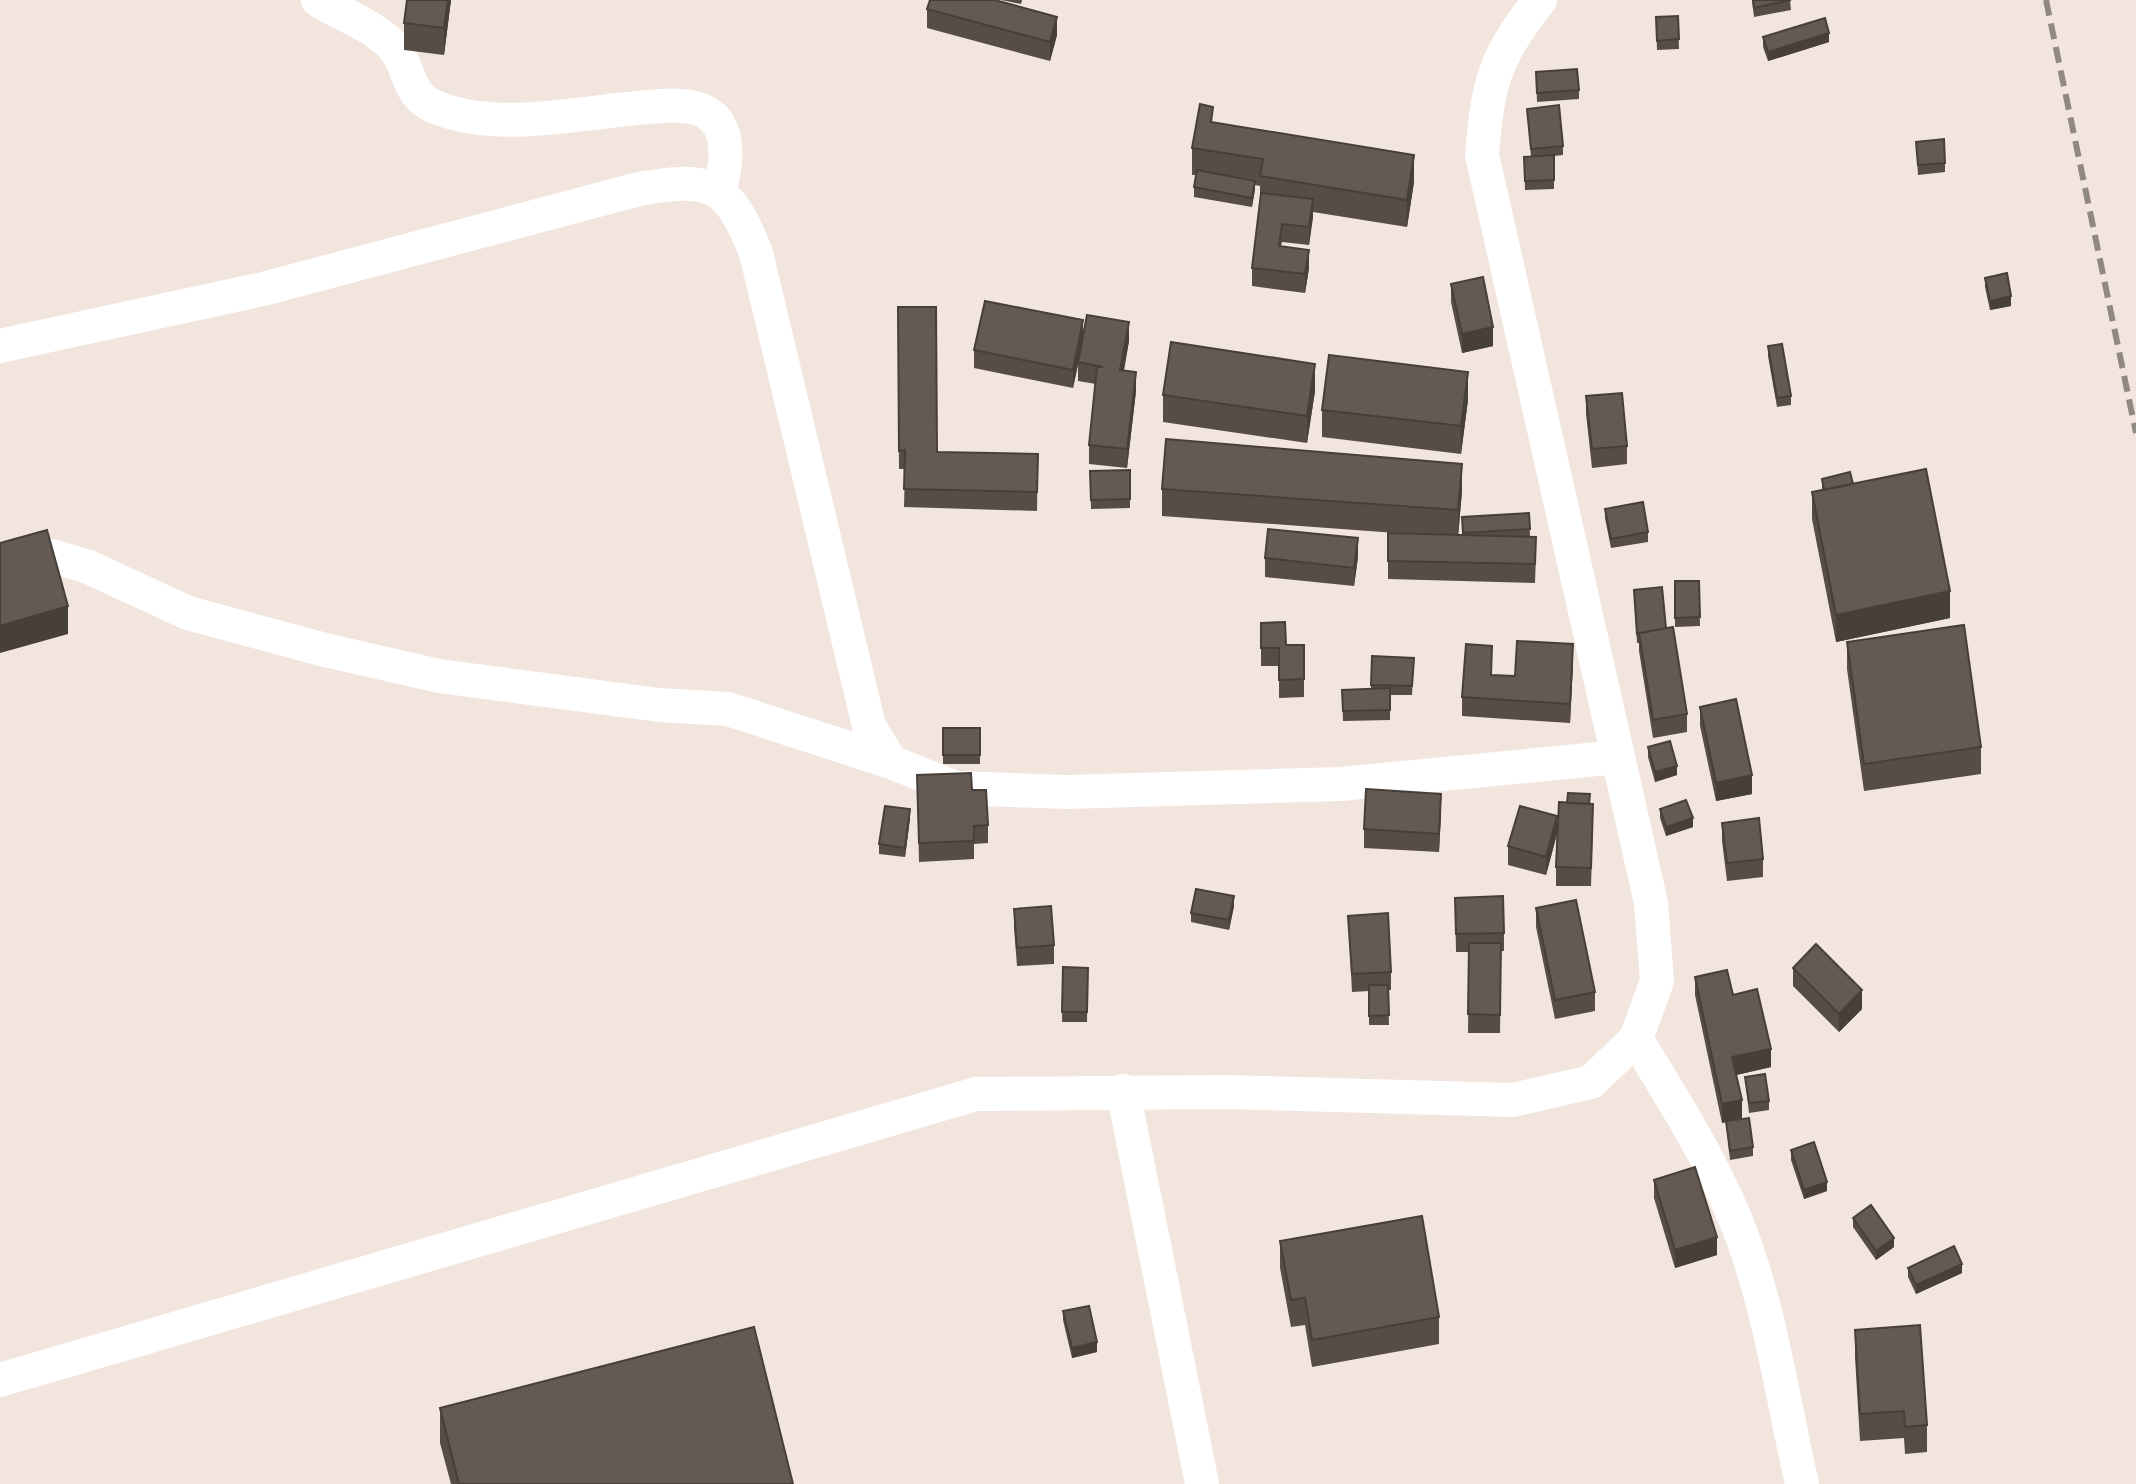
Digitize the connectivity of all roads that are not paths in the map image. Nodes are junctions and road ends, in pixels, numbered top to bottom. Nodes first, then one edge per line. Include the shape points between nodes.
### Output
1 (318, 0) edge
2 (1540, 0) edge
3 (719, 190) junction
4 (0, 346) edge
5 (0, 562) edge
6 (1618, 757) junction
7 (891, 762) junction
8 (1636, 1039) junction
9 (1123, 1091) junction
10 (0, 1380) edge
11 (1202, 1484) edge
12 (1802, 1484) edge

1 - 3 street via 396,50 410,87 431,106 463,116 503,119 660,106 697,108 716,121 725,141 727,163
2 - 6 street via 1510,37 1487,93 1482,155
3 - 4 street via 685,181 639,189 263,289
3 - 7 street via 741,215 756,253 869,726
5 - 7 street via 52,556 188,613 325,650 439,676 728,709
6 - 7 street via 1341,784 1067,792 956,788
6 - 8 street via 1651,903 1657,981
8 - 9 street via 1591,1082 1513,1100
8 - 12 street via 1683,1115 1734,1217 1764,1316
9 - 10 street via 976,1094
9 - 11 street

